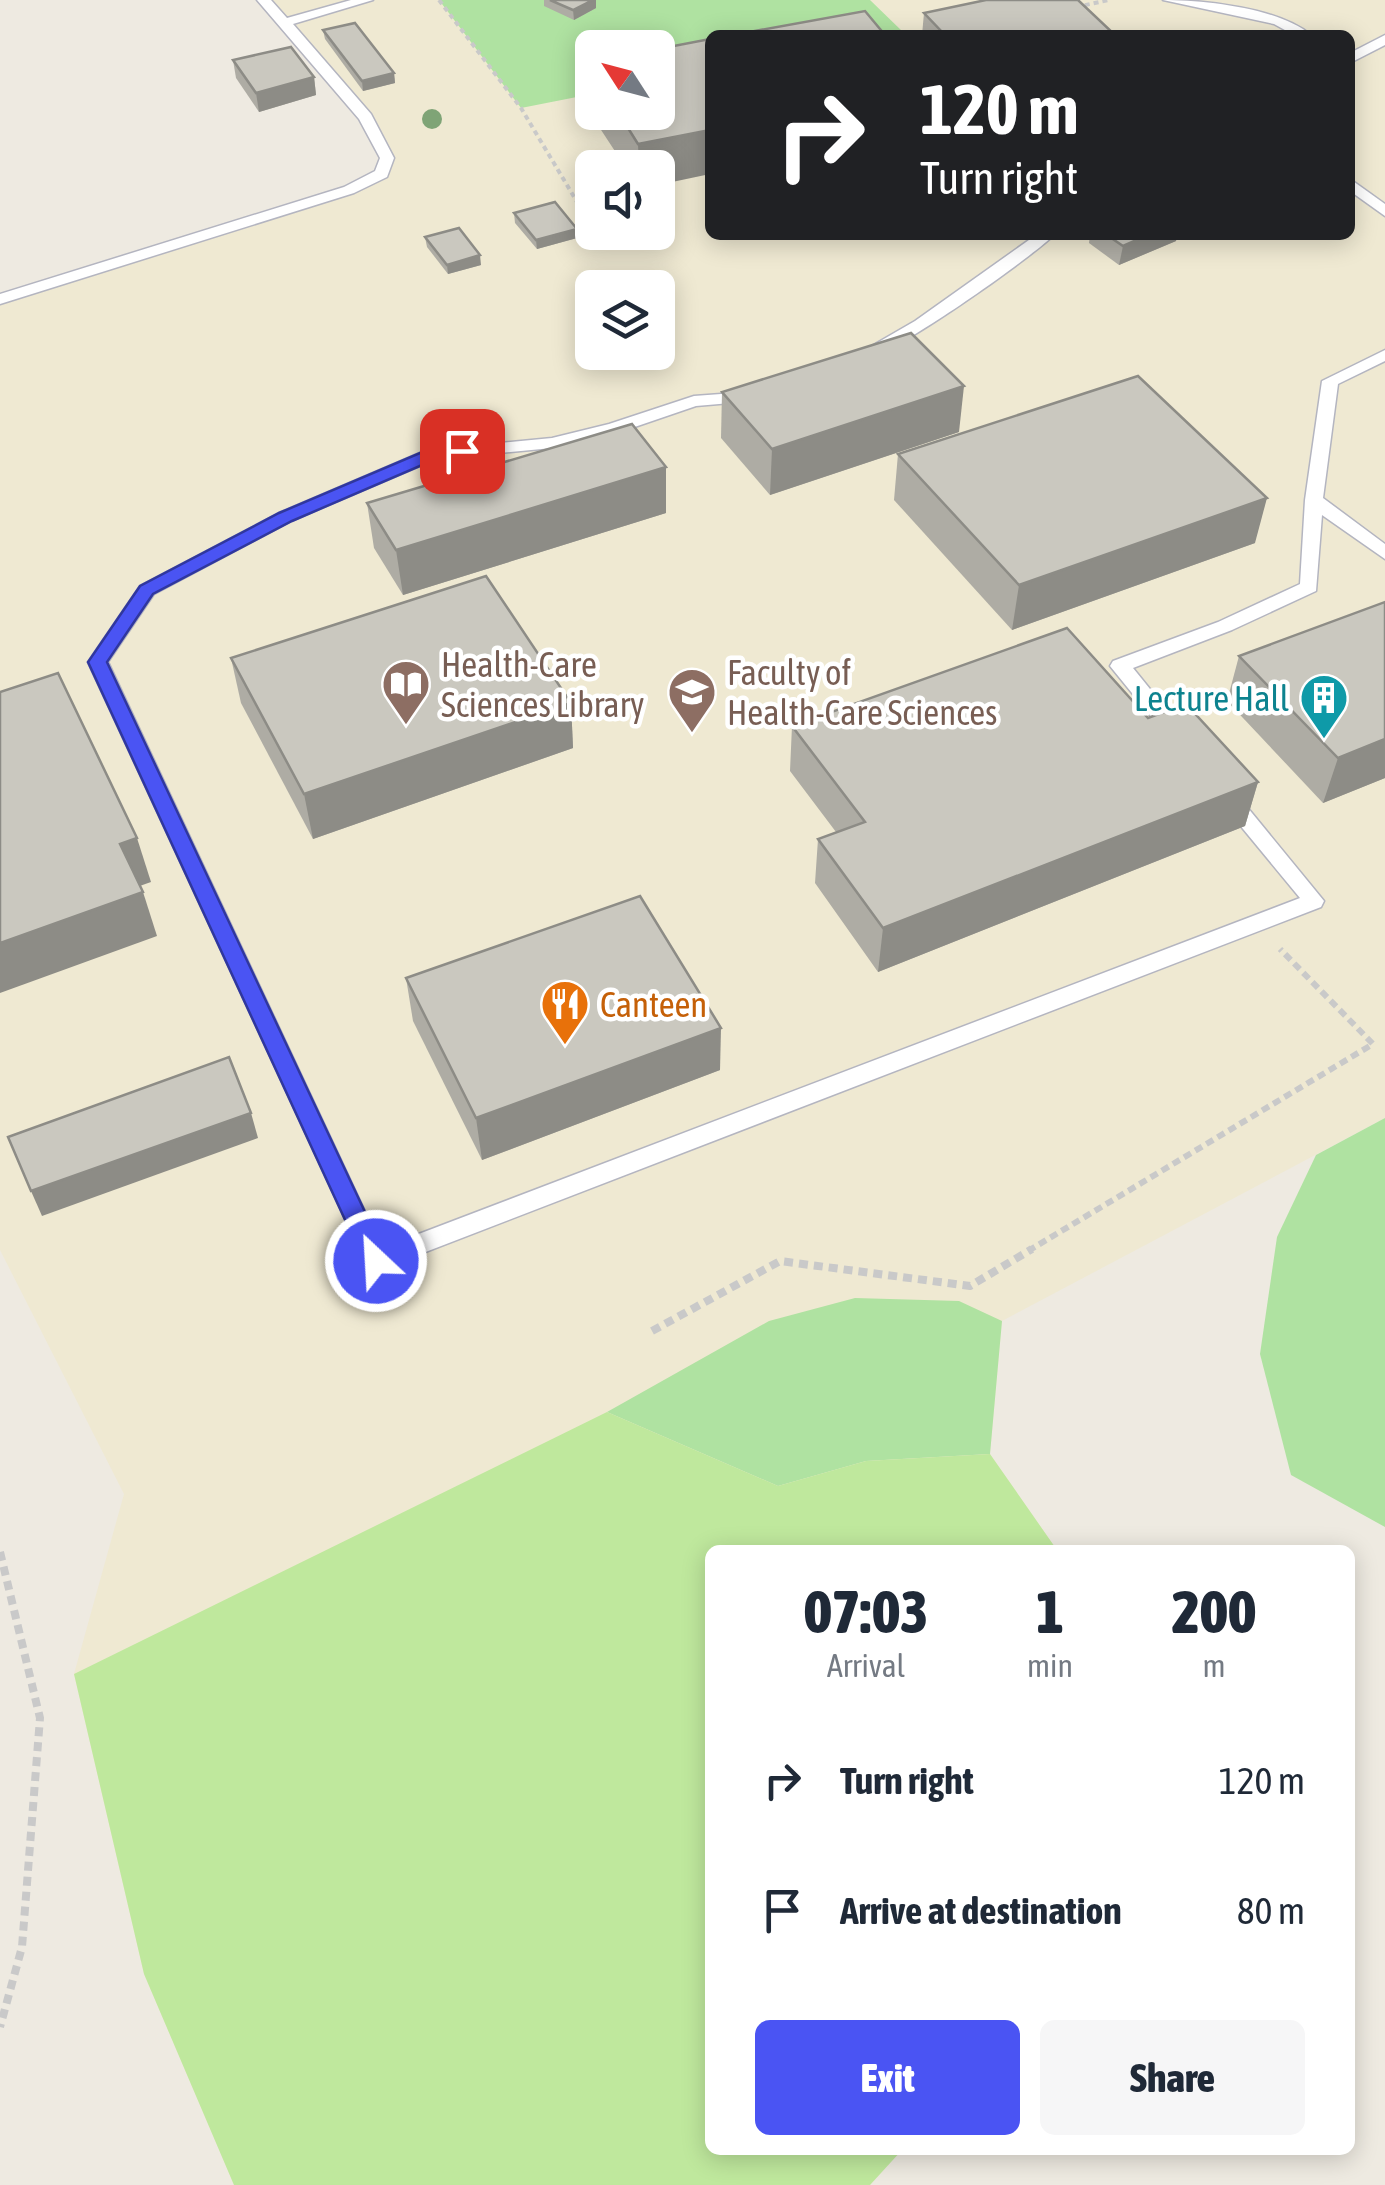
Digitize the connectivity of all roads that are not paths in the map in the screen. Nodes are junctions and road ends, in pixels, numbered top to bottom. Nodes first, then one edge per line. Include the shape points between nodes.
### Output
1 (264, 0) edge
2 (366, 0) edge
3 (1170, 0) edge
4 (286, 22) junction
5 (1295, 30) edge
6 (1385, 39) edge
7 (1355, 56) edge
8 (1355, 188) edge
9 (1385, 211) edge
10 (1039, 240) edge
11 (0, 299) edge
12 (1385, 355) edge
13 (856, 362) edge
14 (770, 391) edge
15 (1314, 500) junction
16 (1385, 554) edge
17 (1193, 754) edge
18 (1217, 783) edge

1 - 4 lane
2 - 4 lane
3 - 5 lane
4 - 11 lane via 366,117 388,158 382,174 350,190
6 - 7 lane
8 - 9 lane
10 - 13 lane
12 - 15 lane via 1330,380
14 - 18 lane via 736,401 694,401 552,443 433,454 285,517 146,590 98,662 376,1261 1314,901
15 - 16 lane
15 - 17 lane via 1309,587 1120,666

